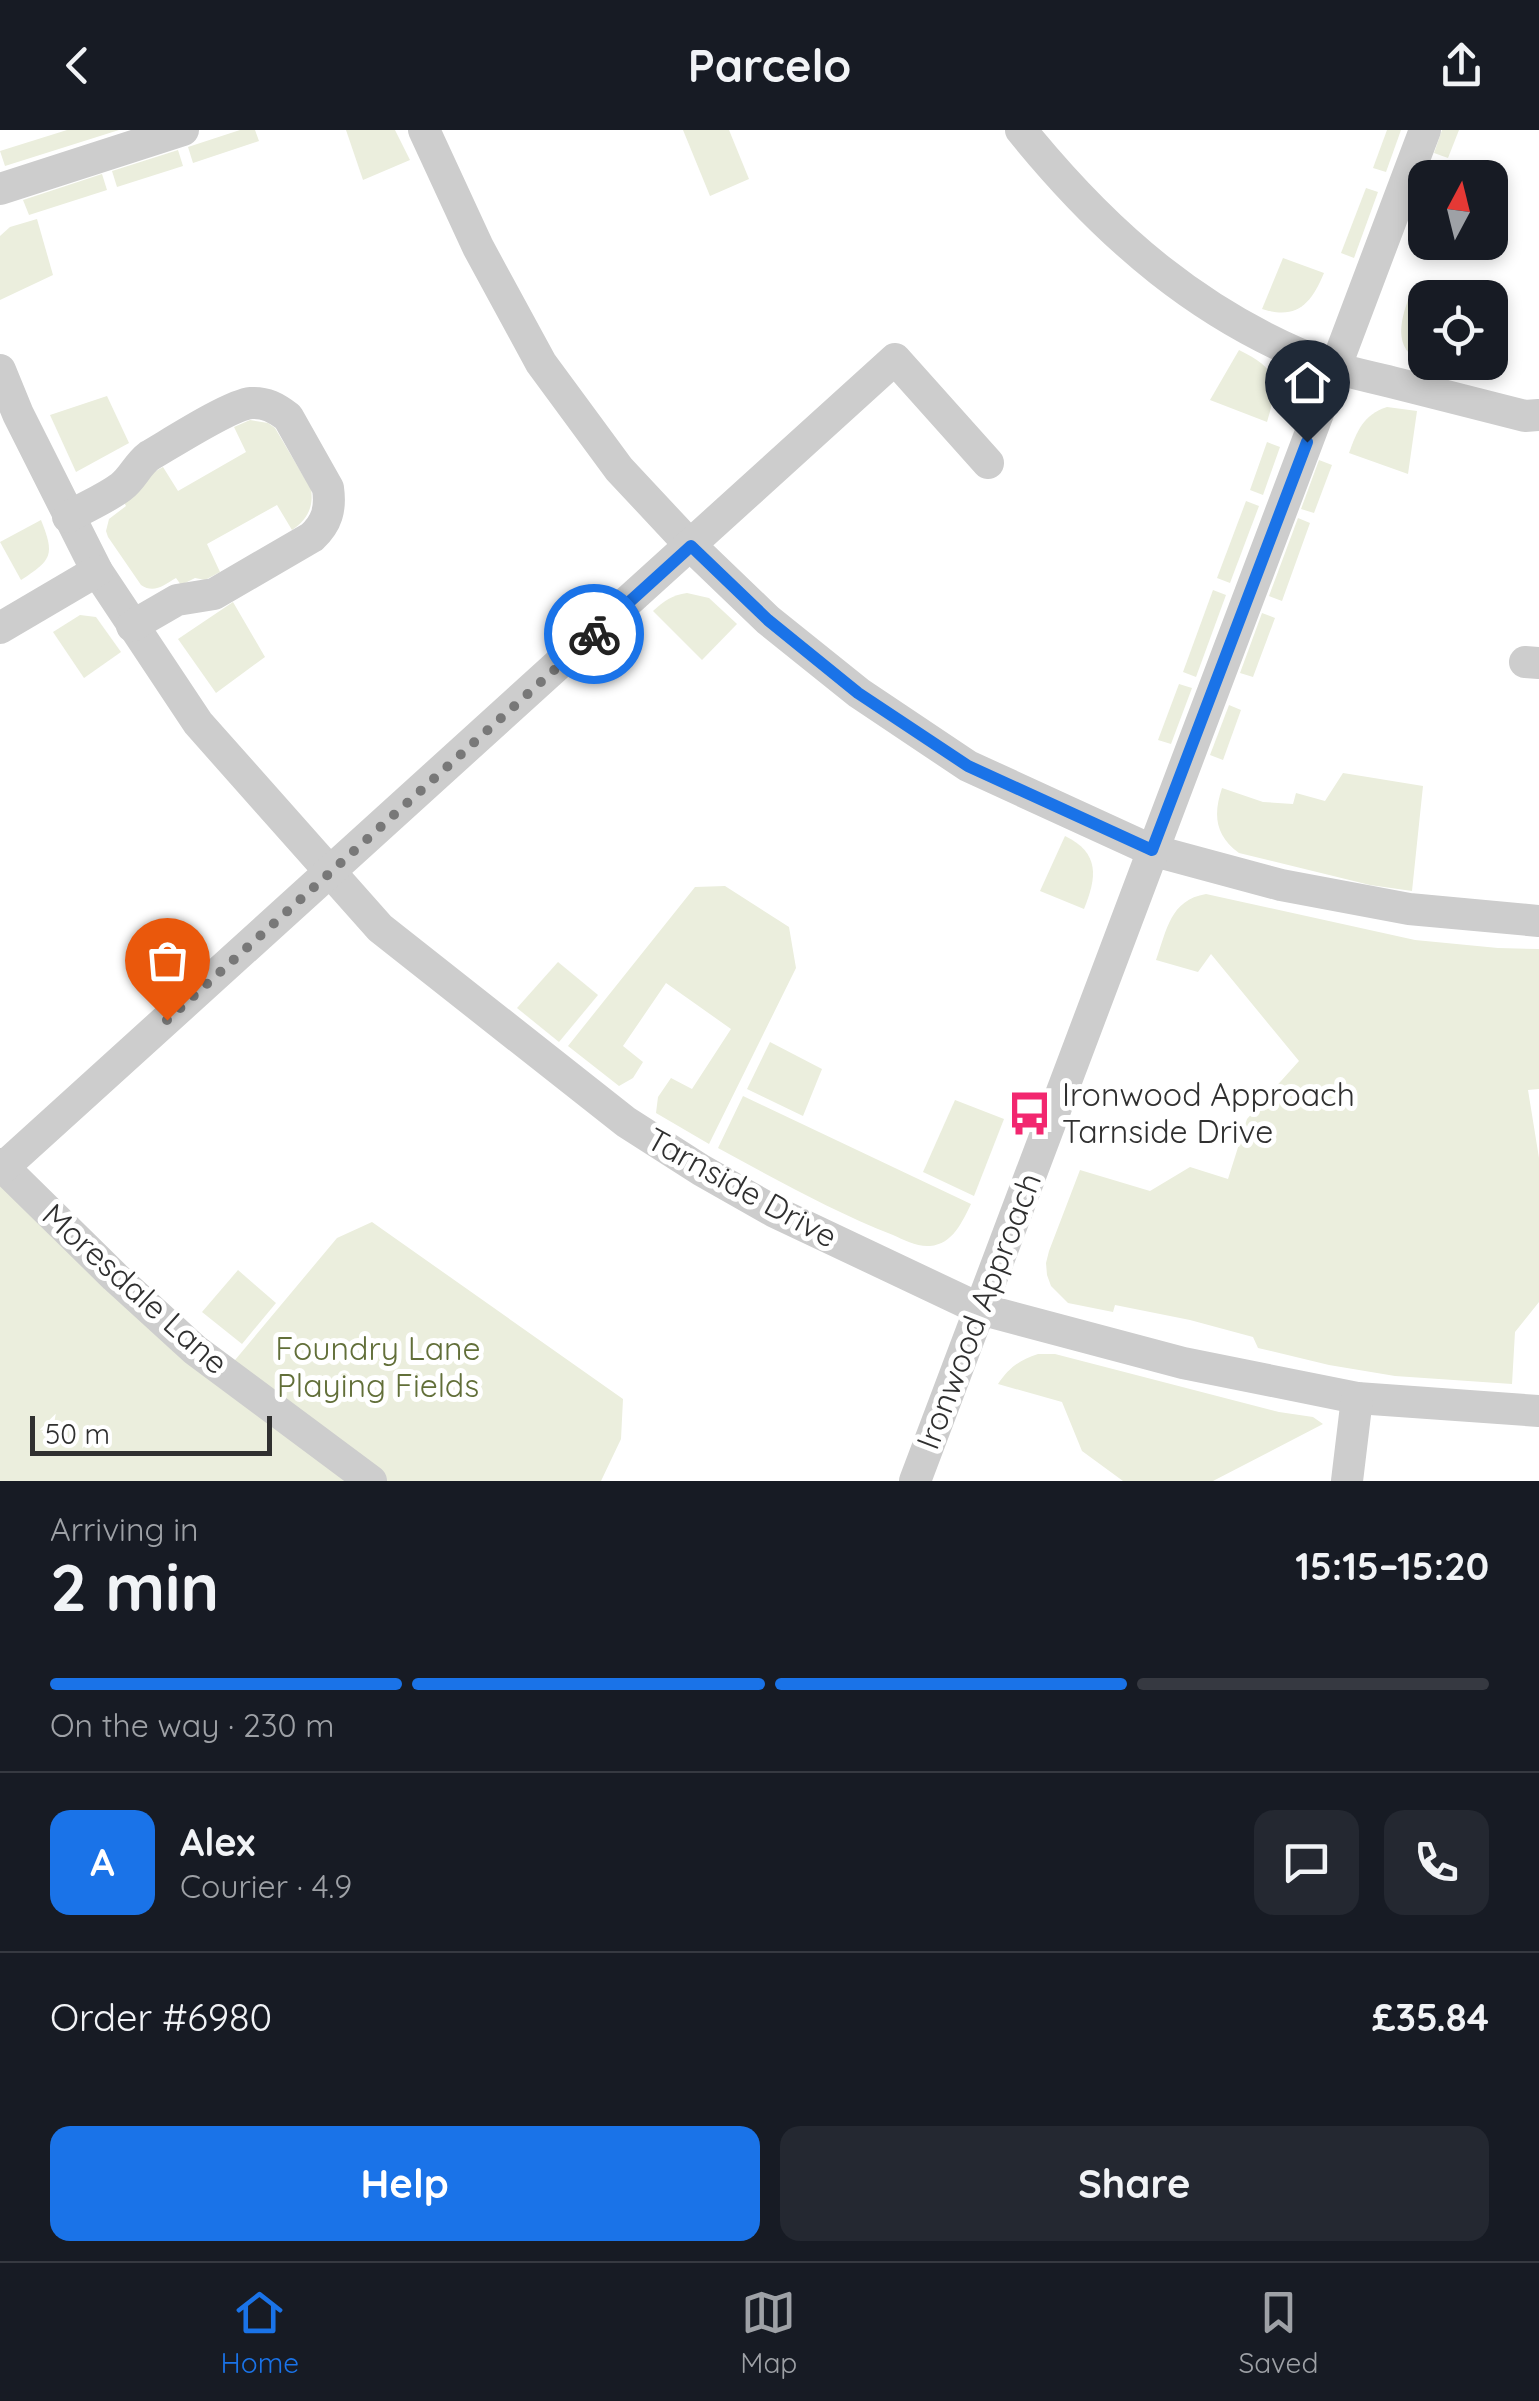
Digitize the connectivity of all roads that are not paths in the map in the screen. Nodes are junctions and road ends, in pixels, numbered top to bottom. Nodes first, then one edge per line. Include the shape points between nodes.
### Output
1 (184, 130) edge
2 (424, 130) edge
3 (1021, 130) edge
4 (1425, 130) edge
5 (0, 189) edge
6 (1335, 368) junction
7 (0, 370) edge
8 (1539, 415) edge
9 (988, 463) dead end
10 (68, 517) junction
11 (691, 546) junction
12 (97, 571) junction
13 (132, 626) junction
14 (0, 628) edge
15 (1152, 850) junction
16 (331, 872) junction
17 (1539, 922) edge
18 (2, 1165) edge
19 (980, 1309) junction
20 (1357, 1398) junction
21 (1539, 1412) edge
22 (371, 1481) edge
23 (915, 1481) edge
24 (1347, 1481) edge

1 - 5 street
2 - 11 street via 541,363 619,469
3 - 6 street via 1124,242 1204,304
4 - 6 street, Ironwood Approach
6 - 8 street
6 - 15 street, Ironwood Approach
7 - 10 street, Tarnside Drive
9 - 11 street via 896,359
10 - 12 street, Tarnside Drive
10 - 13 street via 121,488 149,456 239,406 266,404 288,417 328,488 322,528 214,594 177,600
11 - 15 street via 858,693 968,766
11 - 16 street
12 - 13 street, Tarnside Drive
12 - 14 street
13 - 16 street, Tarnside Drive via 198,723
15 - 17 street via 1281,886 1409,909
15 - 19 street, Ironwood Approach
16 - 18 street
16 - 19 street, Tarnside Drive via 380,928 626,1122 775,1212
18 - 22 street, Moresdale Lane via 195,1350
19 - 20 street, Tarnside Drive via 1183,1364
19 - 23 street, Ironwood Approach
20 - 21 street, Tarnside Drive
20 - 24 street

